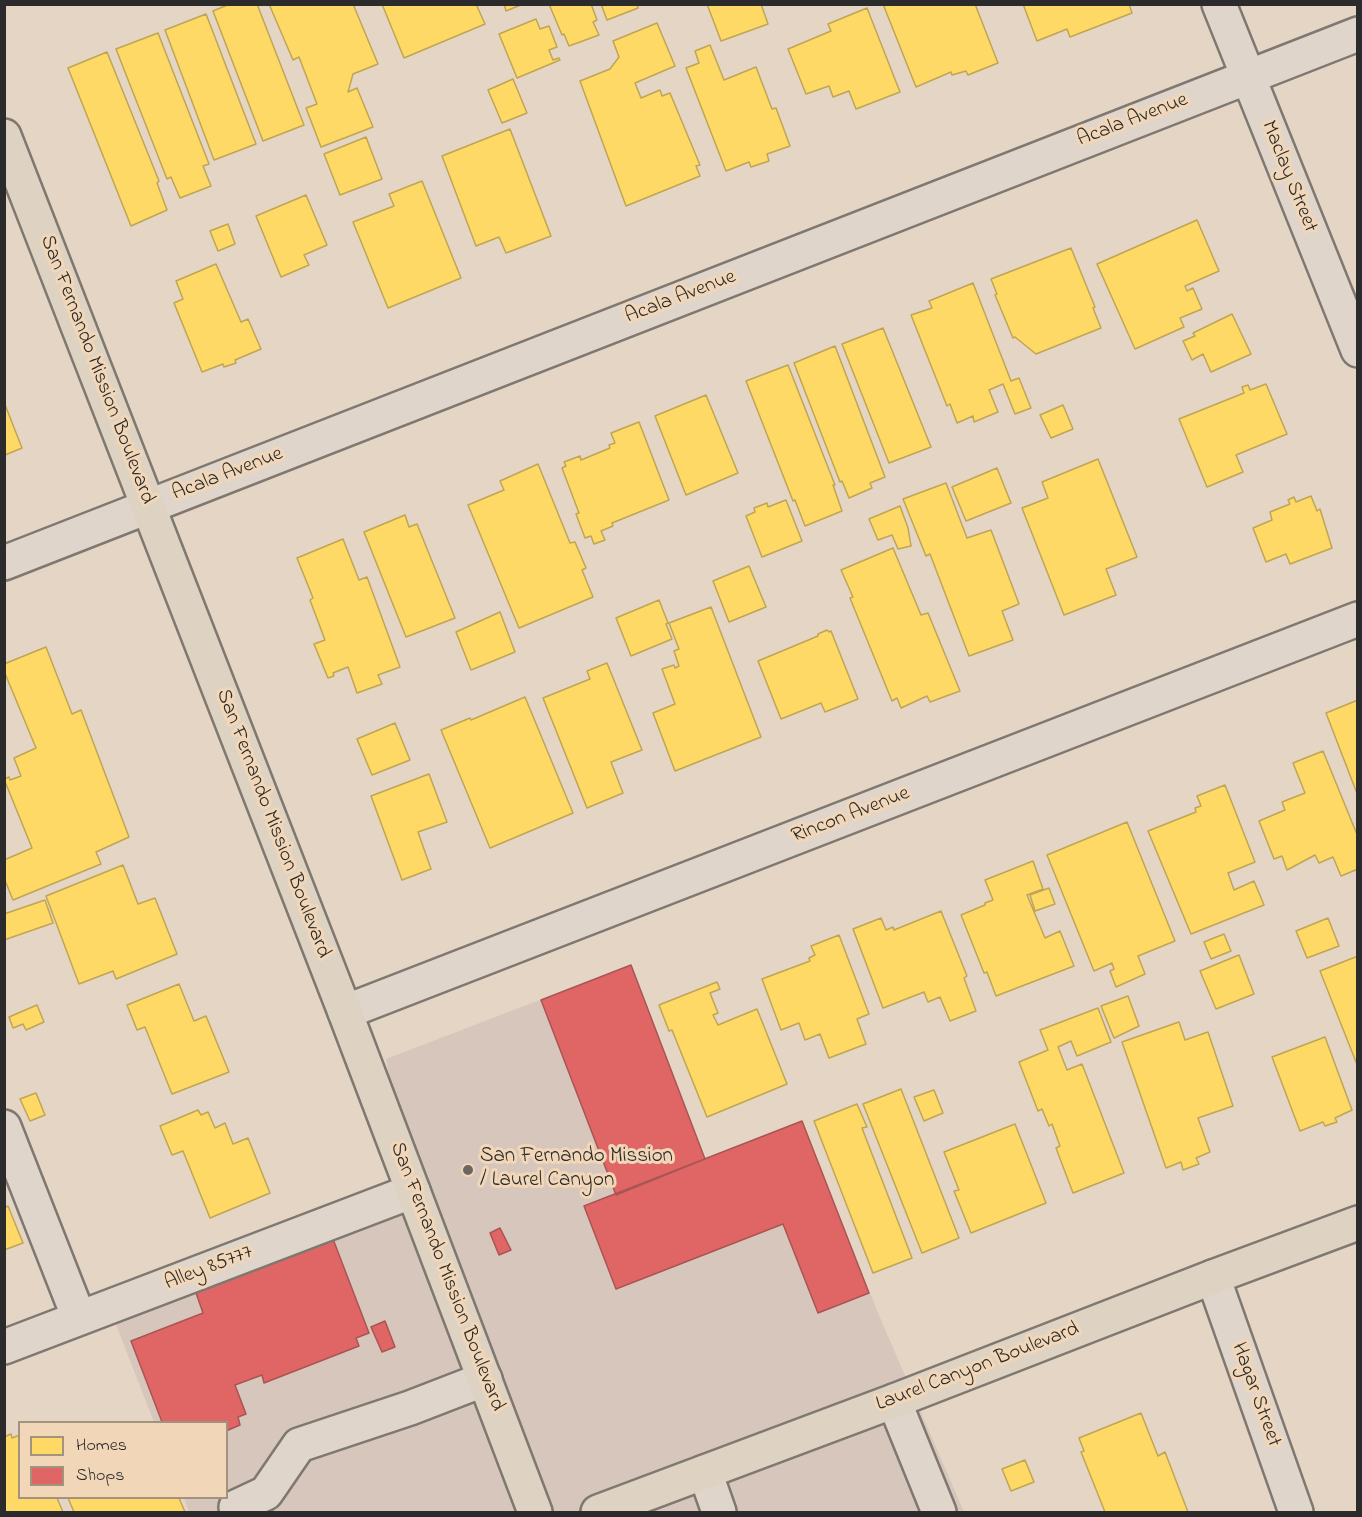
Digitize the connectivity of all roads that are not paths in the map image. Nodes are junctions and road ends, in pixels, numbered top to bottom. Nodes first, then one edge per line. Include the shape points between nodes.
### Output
1 (1220, 4) edge
2 (1358, 33) edge
3 (1248, 76) junction
4 (4, 136) edge
5 (1358, 350) edge
6 (149, 507) junction
7 (4, 563) edge
8 (1358, 619) edge
9 (345, 1012) junction
10 (4, 1127) edge
11 (413, 1191) junction
12 (1358, 1223) edge
13 (1212, 1276) junction
14 (80, 1318) junction
15 (4, 1347) edge
16 (485, 1379) junction
17 (894, 1401) junction
18 (705, 1472) junction
19 (238, 1512) edge
20 (535, 1512) edge
21 (598, 1512) edge
22 (719, 1512) edge
23 (939, 1512) edge
24 (1296, 1512) edge

1 - 3 street, Maclay Street
2 - 3 street, Acala Avenue
3 - 5 street, Maclay Street
3 - 6 street, Acala Avenue
4 - 6 main road, San Fernando Mission Boulevard
6 - 7 street, Acala Avenue
6 - 9 main road, San Fernando Mission Boulevard
8 - 9 street, Rincon Avenue
9 - 11 main road, San Fernando Mission Boulevard
10 - 14 street
11 - 14 street, Alley 85777
11 - 16 main road, San Fernando Mission Boulevard
12 - 13 main road, Laurel Canyon Boulevard
13 - 17 main road, Laurel Canyon Boulevard
13 - 24 street, Hagar Street
14 - 15 street, Alley 85777
16 - 19 street via 299,1446 266,1493 236,1507
16 - 20 main road, San Fernando Mission Boulevard
17 - 18 main road, Laurel Canyon Boulevard
17 - 23 street
18 - 21 main road, Laurel Canyon Boulevard
18 - 22 street

